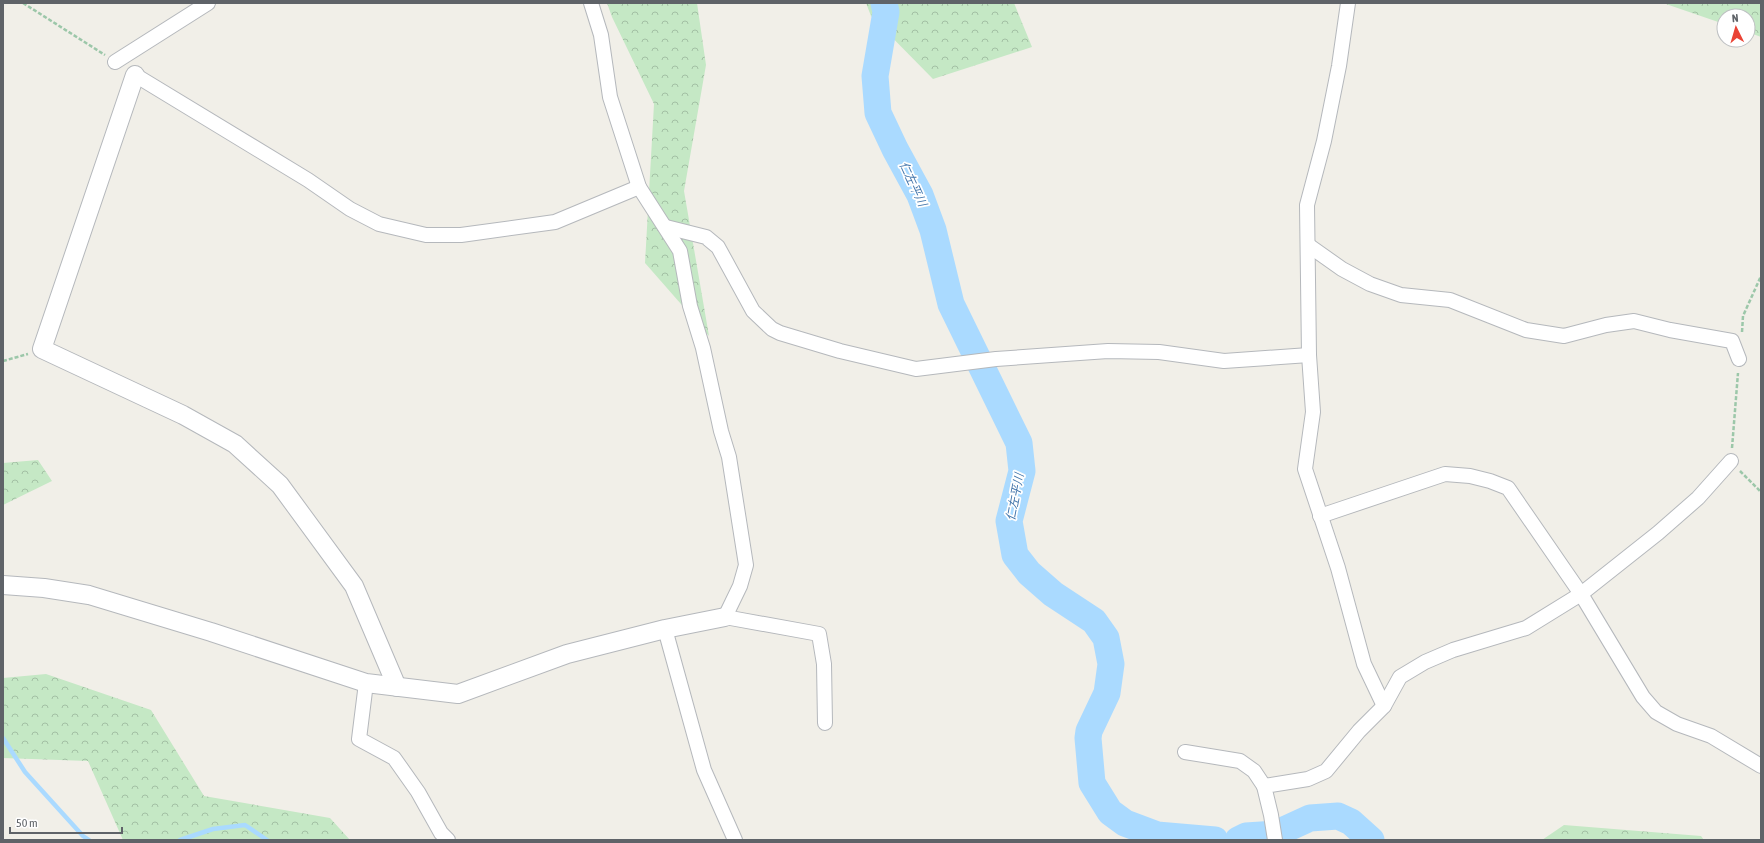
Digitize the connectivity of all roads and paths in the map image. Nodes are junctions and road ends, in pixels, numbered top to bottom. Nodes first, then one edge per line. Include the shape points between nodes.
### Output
1 (23, 3) edge
2 (208, 3) edge
3 (591, 3) edge
4 (1348, 3) edge
5 (115, 62) joint
6 (136, 74) joint
7 (639, 188) junction
8 (666, 227) junction
9 (1308, 245) junction
10 (1761, 276) edge
11 (42, 348) junction
12 (1309, 354) junction
13 (1739, 359) junction
14 (3, 361) edge
15 (1731, 461) junction
16 (1761, 492) edge
17 (1320, 516) junction
18 (3, 585) edge
19 (1581, 594) junction
20 (725, 616) junction
21 (665, 629) junction
22 (366, 683) junction
23 (397, 687) junction
24 (1384, 706) junction
25 (825, 723) dead end
26 (1185, 752) dead end
27 (1761, 766) edge
28 (1264, 786) junction
29 (448, 840) edge
30 (735, 840) edge
31 (1275, 840) edge

1 - 5 path
2 - 5 street
3 - 7 street via 601,35 610,97
4 - 9 street via 1339,66 1324,140 1306,205
6 - 7 street via 308,180 350,209 379,224 426,235 461,235 555,222
6 - 11 street
7 - 8 street
8 - 12 street via 706,237 718,247 753,310 772,329 840,351 916,369 996,359 1108,351 1158,352 1224,361
8 - 20 street via 680,251 690,306 704,348 729,457 746,565 740,586
9 - 12 street
9 - 13 street via 1342,270 1370,284 1401,294 1450,300 1526,330 1564,336 1634,321 1732,342
10 - 13 path via 1743,316
11 - 14 path
11 - 23 street via 183,415 235,444 280,485 354,586
12 - 17 street via 1313,412 1305,469
13 - 15 path
15 - 16 path
15 - 19 street via 1698,498
17 - 19 street via 1446,474 1490,481 1508,488
17 - 24 street via 1338,568 1364,664
18 - 22 street via 88,595
19 - 24 street via 1526,628 1453,650 1424,662 1400,677
19 - 27 street via 1643,698 1656,712 1678,724 1711,736
20 - 21 street
20 - 25 street via 819,634 824,664
21 - 23 street via 567,654 458,694
21 - 30 street via 704,770
22 - 23 street
22 - 29 street via 359,739 394,758
24 - 28 street via 1326,771 1308,779
26 - 28 street via 1240,761 1254,771
28 - 31 street

